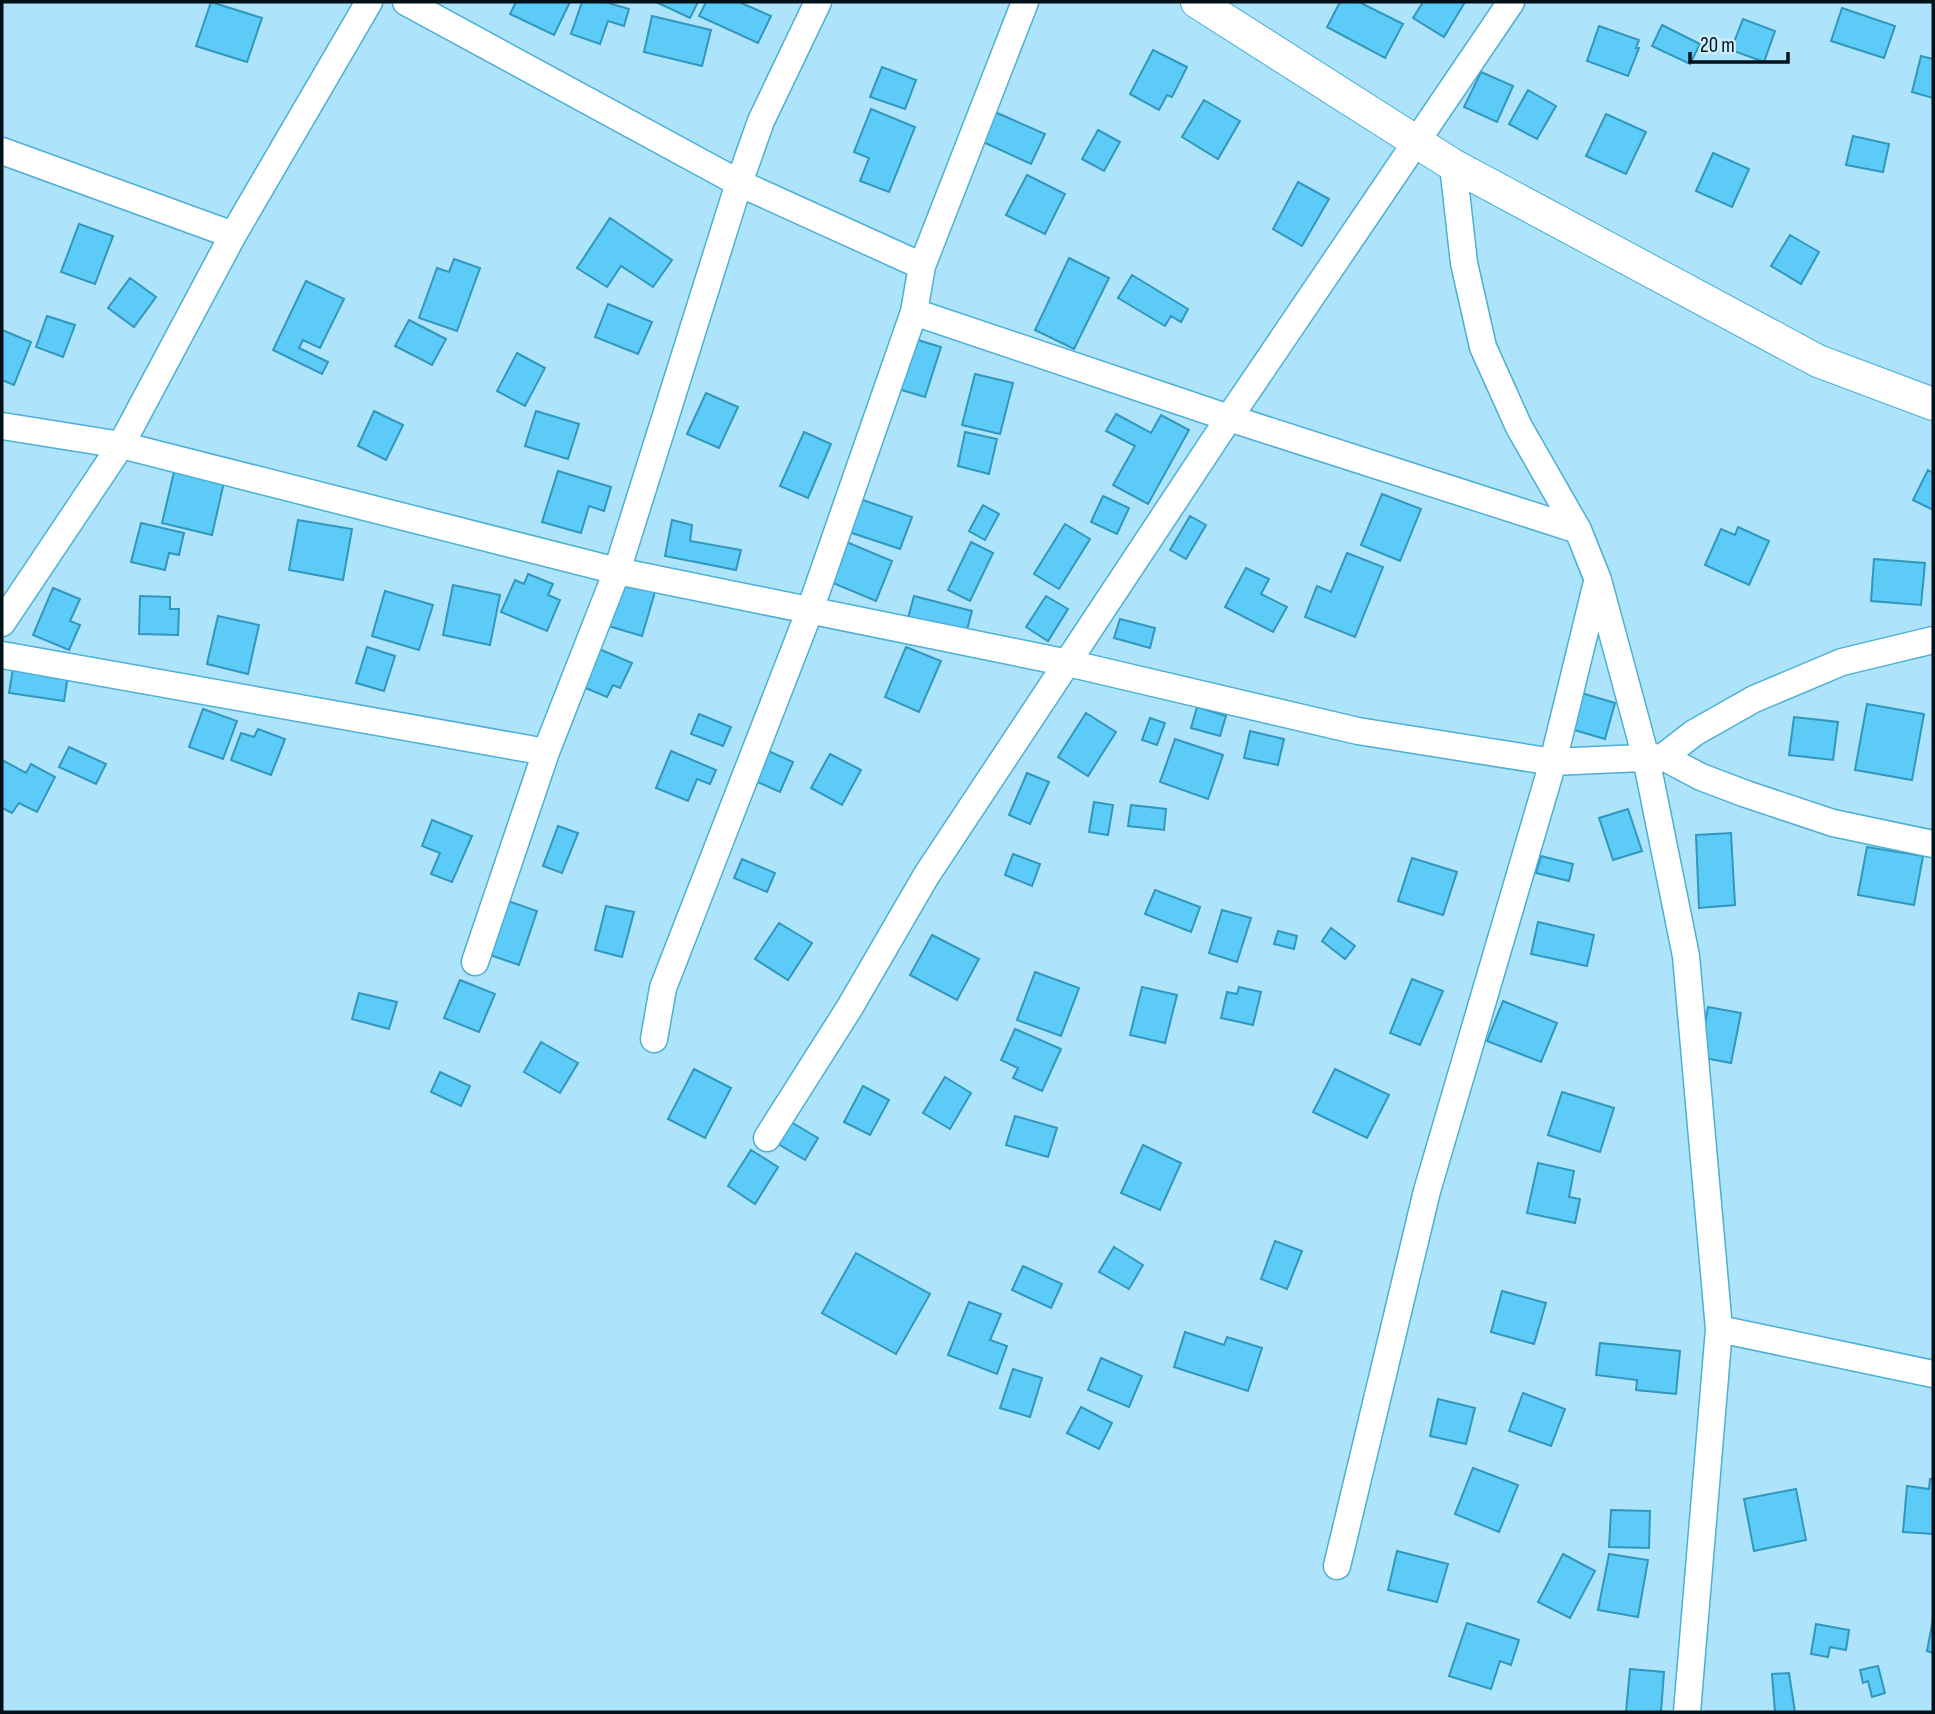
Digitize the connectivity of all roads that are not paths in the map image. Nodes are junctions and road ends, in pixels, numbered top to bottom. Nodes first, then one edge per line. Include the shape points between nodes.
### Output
1 (369, 2) edge
2 (406, 2) edge
3 (818, 2) edge
4 (1025, 2) edge
5 (1197, 2) edge
6 (1511, 2) edge
7 (1416, 141) junction
8 (2, 151) edge
9 (1453, 165) junction
10 (739, 183) junction
11 (233, 235) junction
12 (922, 266) junction
13 (914, 313) junction
14 (1933, 404) edge
15 (1229, 418) junction
16 (2, 426) edge
17 (121, 445) junction
18 (1578, 530) junction
19 (617, 571) junction
20 (1598, 580) junction
21 (810, 610) junction
22 (2, 623) edge
23 (1933, 640) edge
24 (2, 655) edge
25 (1068, 663) junction
26 (546, 752) junction
27 (1654, 757) junction
28 (1553, 762) junction
29 (1933, 844) edge
30 (474, 962) dead end
31 (653, 1038) dead end
32 (767, 1138) dead end
33 (1719, 1328) junction
34 (1933, 1374) edge
35 (1337, 1566) dead end
36 (1687, 1712) edge

1 - 11 street
2 - 10 street
3 - 10 street via 761,121
4 - 12 street
5 - 7 street
6 - 7 street
7 - 9 street
7 - 15 street
8 - 11 street
9 - 14 street via 1818,361
9 - 18 street via 1464,263 1483,347 1519,426
10 - 12 street
10 - 19 street
11 - 17 street
12 - 13 street
13 - 15 street
13 - 21 street
15 - 18 street
15 - 25 street
16 - 17 street
17 - 19 street
17 - 22 street
18 - 20 street
19 - 21 street
19 - 26 street
20 - 27 street
20 - 28 street
21 - 25 street
21 - 31 street via 663,988
23 - 27 street via 1842,662 1754,699
24 - 26 street
25 - 28 street via 1359,731
25 - 32 street via 926,876
26 - 30 street
27 - 28 street
27 - 29 street via 1833,823
27 - 33 street via 1686,956
28 - 35 street via 1427,1191
33 - 34 street
33 - 36 street

